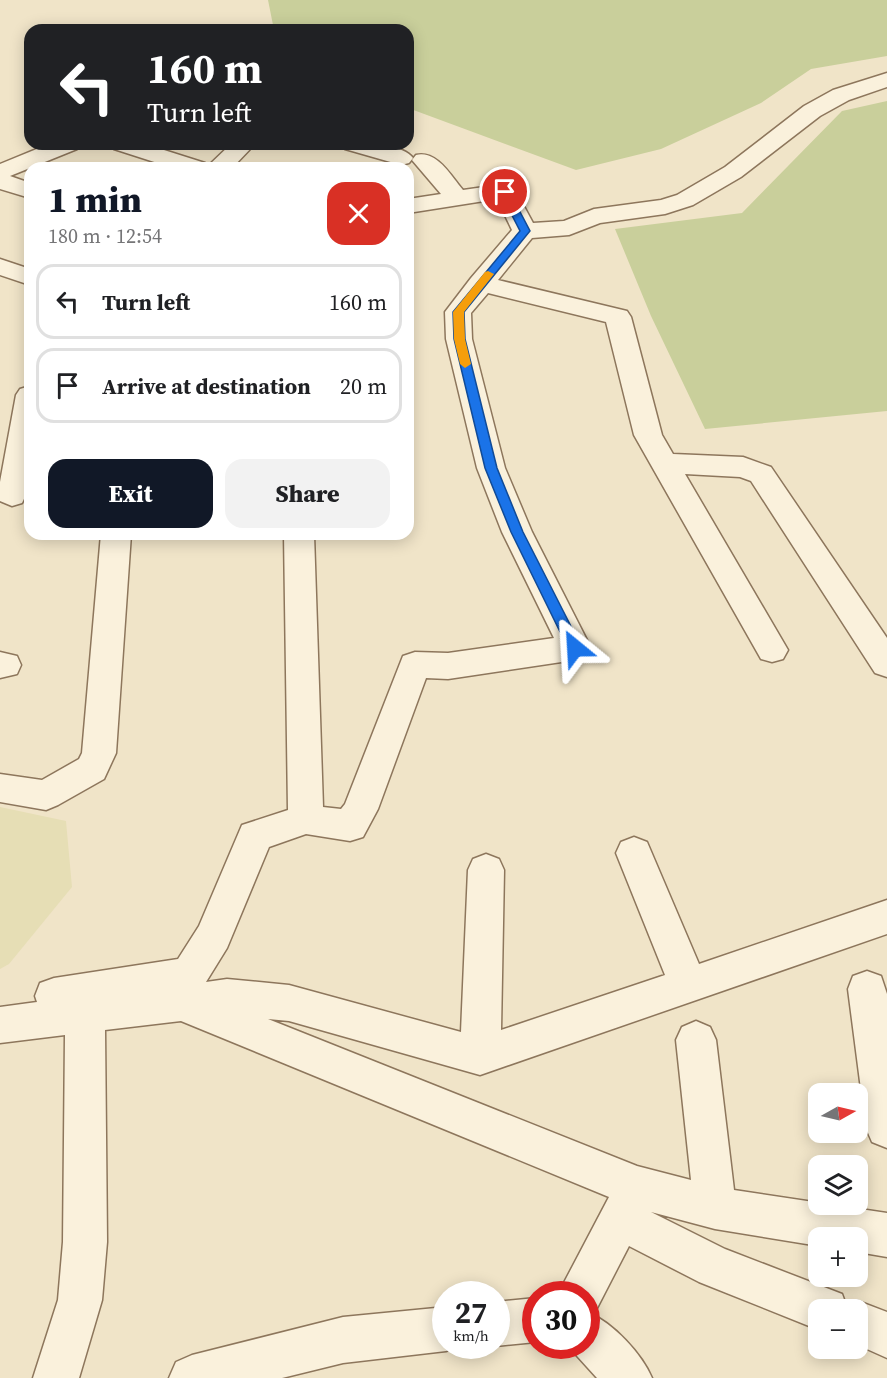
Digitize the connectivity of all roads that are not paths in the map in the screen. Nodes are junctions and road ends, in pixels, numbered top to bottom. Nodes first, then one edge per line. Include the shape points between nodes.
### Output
1 (887, 81) edge
2 (54, 150) edge
3 (141, 150) edge
4 (238, 150) edge
5 (377, 150) edge
6 (24, 162) edge
7 (25, 162) edge
8 (178, 162) edge
9 (224, 162) edge
10 (0, 172) edge
11 (0, 181) edge
12 (24, 189) edge
13 (458, 198) junction
14 (414, 205) edge
15 (525, 231) junction
16 (0, 267) edge
17 (24, 275) edge
18 (480, 283) junction
19 (24, 432) edge
20 (663, 463) junction
21 (14, 495) edge
22 (116, 540) edge
23 (299, 540) edge
24 (772, 650) dead end
25 (887, 664) edge
26 (0, 788) edge
27 (306, 819) junction
28 (634, 853) dead end
29 (486, 870) dead end
30 (887, 917) edge
31 (688, 984) junction
32 (867, 989) dead end
33 (181, 1002) junction
34 (85, 1014) junction
35 (44, 1019) junction
36 (0, 1025) edge
37 (696, 1040) dead end
38 (480, 1056) junction
39 (887, 1128) edge
40 (628, 1203) junction
41 (715, 1208) junction
42 (887, 1235) edge
43 (587, 1281) edge
44 (808, 1303) edge
45 (868, 1327) edge
46 (432, 1330) edge
47 (887, 1335) edge
48 (600, 1348) edge
49 (56, 1378) edge
50 (192, 1378) edge
51 (629, 1378) edge

1 - 15 street via 841,95 812,111 733,172 685,200 665,207 594,216 569,228
2 - 7 street
3 - 8 street
4 - 9 street
5 - 13 street via 412,159
6 - 10 street
11 - 12 street
13 - 14 street
13 - 15 street via 505,192
15 - 18 street
16 - 17 street
18 - 20 street via 618,317 648,435
18 - 27 street via 458,312 459,339 491,468 517,532 575,648 448,666 415,665 350,826
19 - 21 street
20 - 24 street
20 - 25 street via 743,467 761,474
22 - 26 street via 99,753 92,770 46,795
23 - 27 street
27 - 35 street via 255,836 214,936 191,970 178,976 48,997
28 - 31 street
29 - 38 street
30 - 31 street
31 - 38 street
32 - 39 street
33 - 34 street
33 - 38 street via 227,997 289,1003
33 - 40 street
34 - 35 street
34 - 49 street via 85,1242 80,1300
35 - 36 street
37 - 41 street
40 - 41 street
40 - 43 street
40 - 44 street via 714,1267
41 - 42 street
45 - 47 street
46 - 50 street via 343,1340
48 - 51 street

